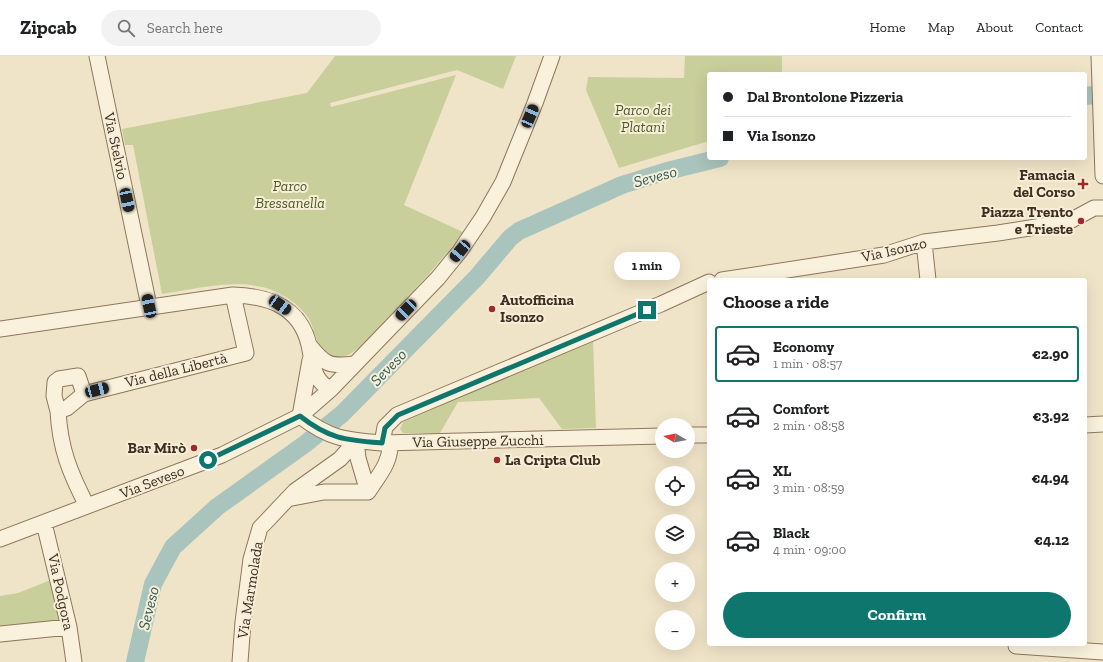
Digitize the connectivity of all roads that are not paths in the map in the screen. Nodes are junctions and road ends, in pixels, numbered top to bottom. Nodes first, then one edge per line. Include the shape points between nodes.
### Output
1 (97, 56) edge
2 (552, 56) edge
3 (1099, 56) edge
4 (1103, 176) edge
5 (1103, 208) edge
6 (924, 242) junction
7 (739, 278) edge
8 (928, 278) edge
9 (705, 287) edge
10 (233, 295) junction
11 (149, 306) junction
12 (0, 329) edge
13 (314, 354) junction
14 (354, 364) junction
15 (331, 389) junction
16 (84, 394) junction
17 (58, 411) junction
18 (300, 416) junction
19 (1103, 424) edge
20 (1087, 425) edge
21 (695, 435) edge
22 (707, 435) edge
23 (655, 436) edge
24 (356, 441) junction
25 (386, 443) junction
26 (368, 492) junction
27 (287, 499) junction
28 (87, 506) junction
29 (44, 523) junction
30 (0, 539) edge
31 (69, 627) junction
32 (0, 634) edge
33 (1028, 646) edge
34 (1103, 652) edge
35 (74, 662) edge
36 (240, 662) edge

1 - 11 street, Via Stelvio
2 - 14 street, Via Seveso via 503,182 483,217 438,278
3 - 4 street
5 - 6 street, Via Isonzo via 1094,208 1068,222
6 - 7 street, Via Isonzo via 884,255
6 - 8 street
9 - 25 street via 398,415 385,428
10 - 11 street
10 - 13 street via 255,296 280,305 291,313 298,321
10 - 16 street, Via della Libertà via 246,353
11 - 12 street
13 - 14 street via 334,366
13 - 15 street via 330,377
13 - 18 street
14 - 15 street, Via Seveso
15 - 18 street, Via Seveso
16 - 17 street, Via della Libertà via 67,408
16 - 17 street via 78,376 59,379 55,382 54,396
17 - 28 street via 58,425 67,465
18 - 24 street, Via Giuseppe Zucchi via 313,426 334,436
18 - 28 street, Via Seveso via 222,455
19 - 20 street
21 - 22 street
23 - 25 street, Via Giuseppe Zucchi
24 - 25 street, Via Giuseppe Zucchi
24 - 26 street
24 - 27 street, Via Marmolada via 340,459 295,490
25 - 26 street via 390,454 386,465
26 - 27 street via 324,492
27 - 36 street, Via Marmolada via 260,528 251,559
28 - 29 street, Via Seveso
29 - 30 street, Via Seveso
29 - 31 street, Via Podgora
31 - 32 street
31 - 35 street, Via Podgora
33 - 34 street

